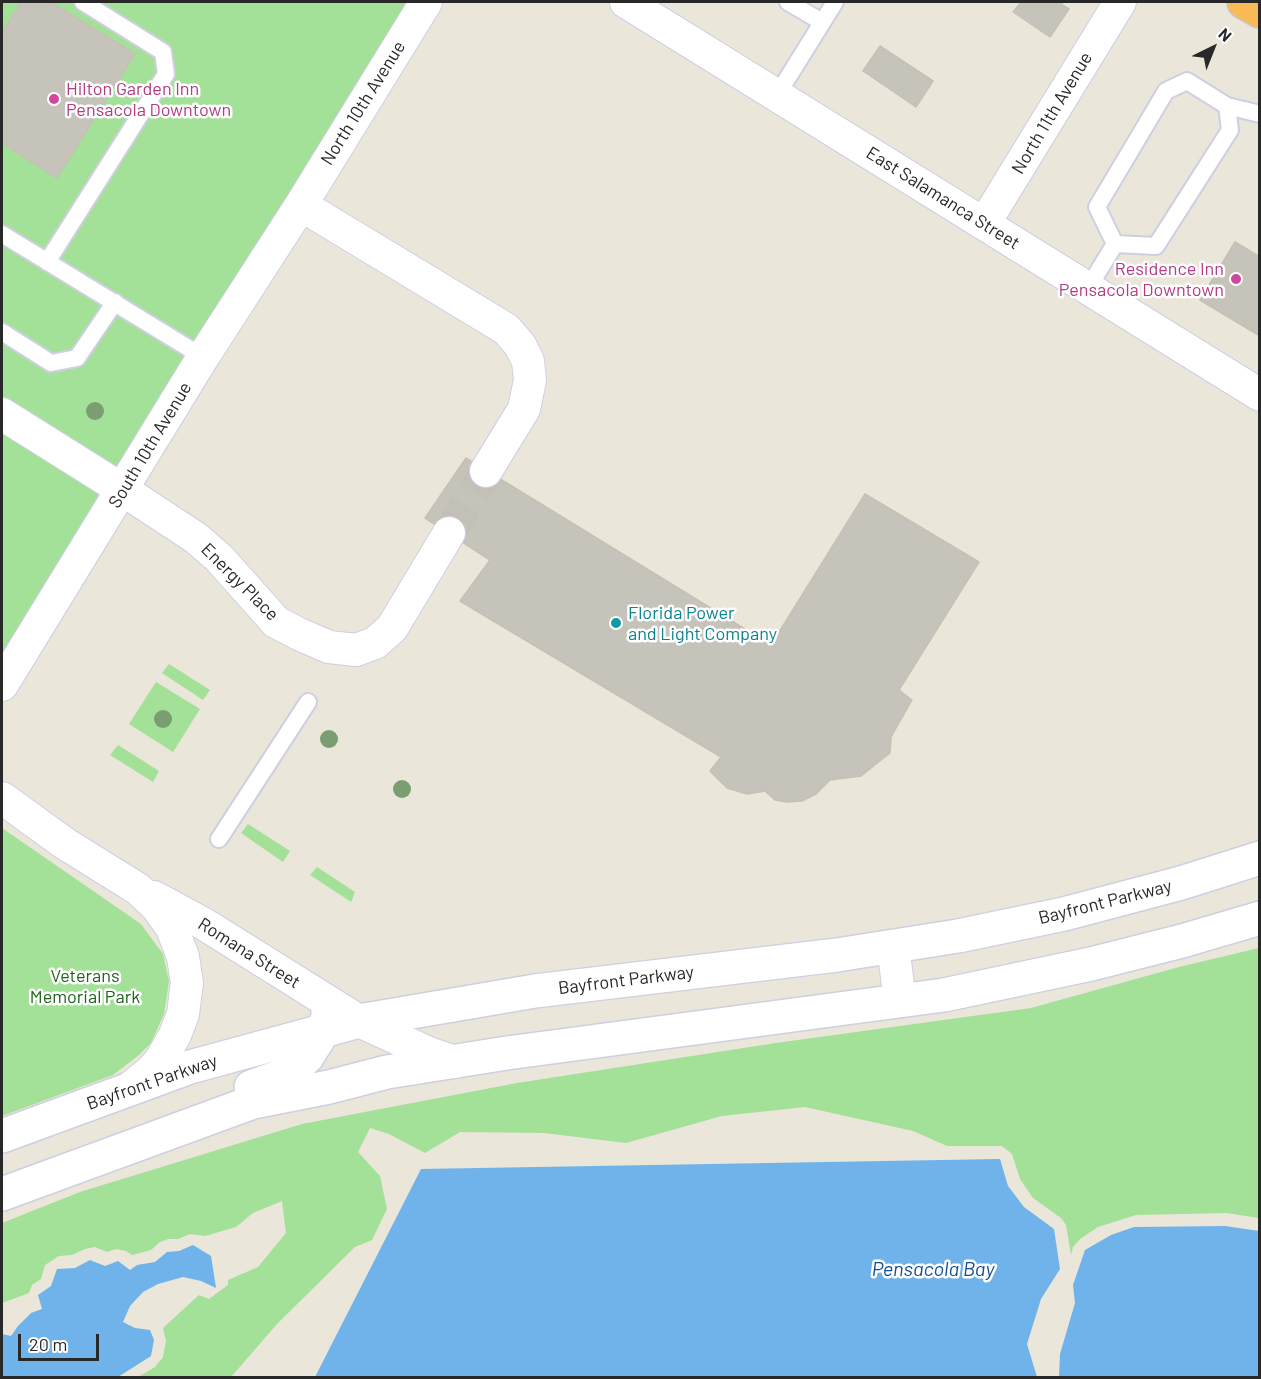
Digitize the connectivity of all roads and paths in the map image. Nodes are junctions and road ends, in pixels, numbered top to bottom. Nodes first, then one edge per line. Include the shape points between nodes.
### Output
1 (83, 2) edge
2 (426, 2) edge
3 (626, 2) edge
4 (788, 2) edge
5 (835, 2) edge
6 (1120, 2) edge
7 (1244, 2) edge
8 (1260, 11) edge
9 (822, 22) junction
10 (777, 95) junction
11 (1227, 106) junction
12 (1260, 114) edge
13 (300, 205) junction
14 (984, 224) junction
15 (2, 234) edge
16 (1115, 244) junction
17 (47, 262) junction
18 (1088, 288) junction
19 (115, 302) junction
20 (2, 332) edge
21 (204, 357) junction
22 (1260, 395) edge
23 (2, 414) edge
24 (486, 471) tunnel mouth
25 (123, 490) junction
26 (449, 533) tunnel mouth
27 (2, 685) edge
28 (308, 702) dead end
29 (2, 798) edge
30 (219, 839) dead end
31 (1260, 858) edge
32 (138, 889) junction
33 (1260, 918) edge
34 (893, 946) junction
35 (900, 1001) junction
36 (326, 1017) junction
37 (359, 1021) junction
38 (455, 1062) junction
39 (129, 1088) junction
40 (2, 1136) edge
41 (33, 1182) junction
42 (2, 1194) edge

1 - 17 lane via 163,52 166,74
2 - 13 street, North 10th Avenue
3 - 10 street, East Salamanca Street
4 - 9 lane
5 - 9 lane
6 - 14 street, North 11th Avenue
7 - 8 highway
9 - 10 lane
10 - 14 street, East Salamanca Street
11 - 12 lane
11 - 16 lane via 1230,130 1156,246
11 - 16 lane via 1187,81 1166,91 1097,207
13 - 21 street, South 10th Avenue
13 - 24 street via 506,329 520,345 528,361 530,380 524,409
14 - 18 street, East Salamanca Street
15 - 17 lane
16 - 18 lane
17 - 19 lane
18 - 22 street, East Salamanca Street
19 - 20 lane via 77,358 51,363
19 - 21 lane
21 - 25 street, South 10th Avenue
23 - 25 street, Energy Place
25 - 26 street, Energy Place via 196,538 276,622 329,646 356,650 375,643 392,628
25 - 27 street, South 10th Avenue
28 - 30 lane
29 - 32 street via 63,843
31 - 34 main road, Bayfront Parkway via 1064,914
32 - 36 street, Romana Street via 204,924
32 - 39 street via 172,928 187,982 183,1014 175,1035 160,1061
33 - 35 main road via 1091,964
34 - 35 street
34 - 37 main road, Bayfront Parkway via 535,991
35 - 38 main road
36 - 37 main road, Bayfront Parkway
36 - 39 main road, Bayfront Parkway
36 - 41 main road via 307,1057 287,1074 168,1113
37 - 38 street
38 - 41 main road via 387,1072 253,1102
39 - 40 main road, Bayfront Parkway
41 - 42 main road

